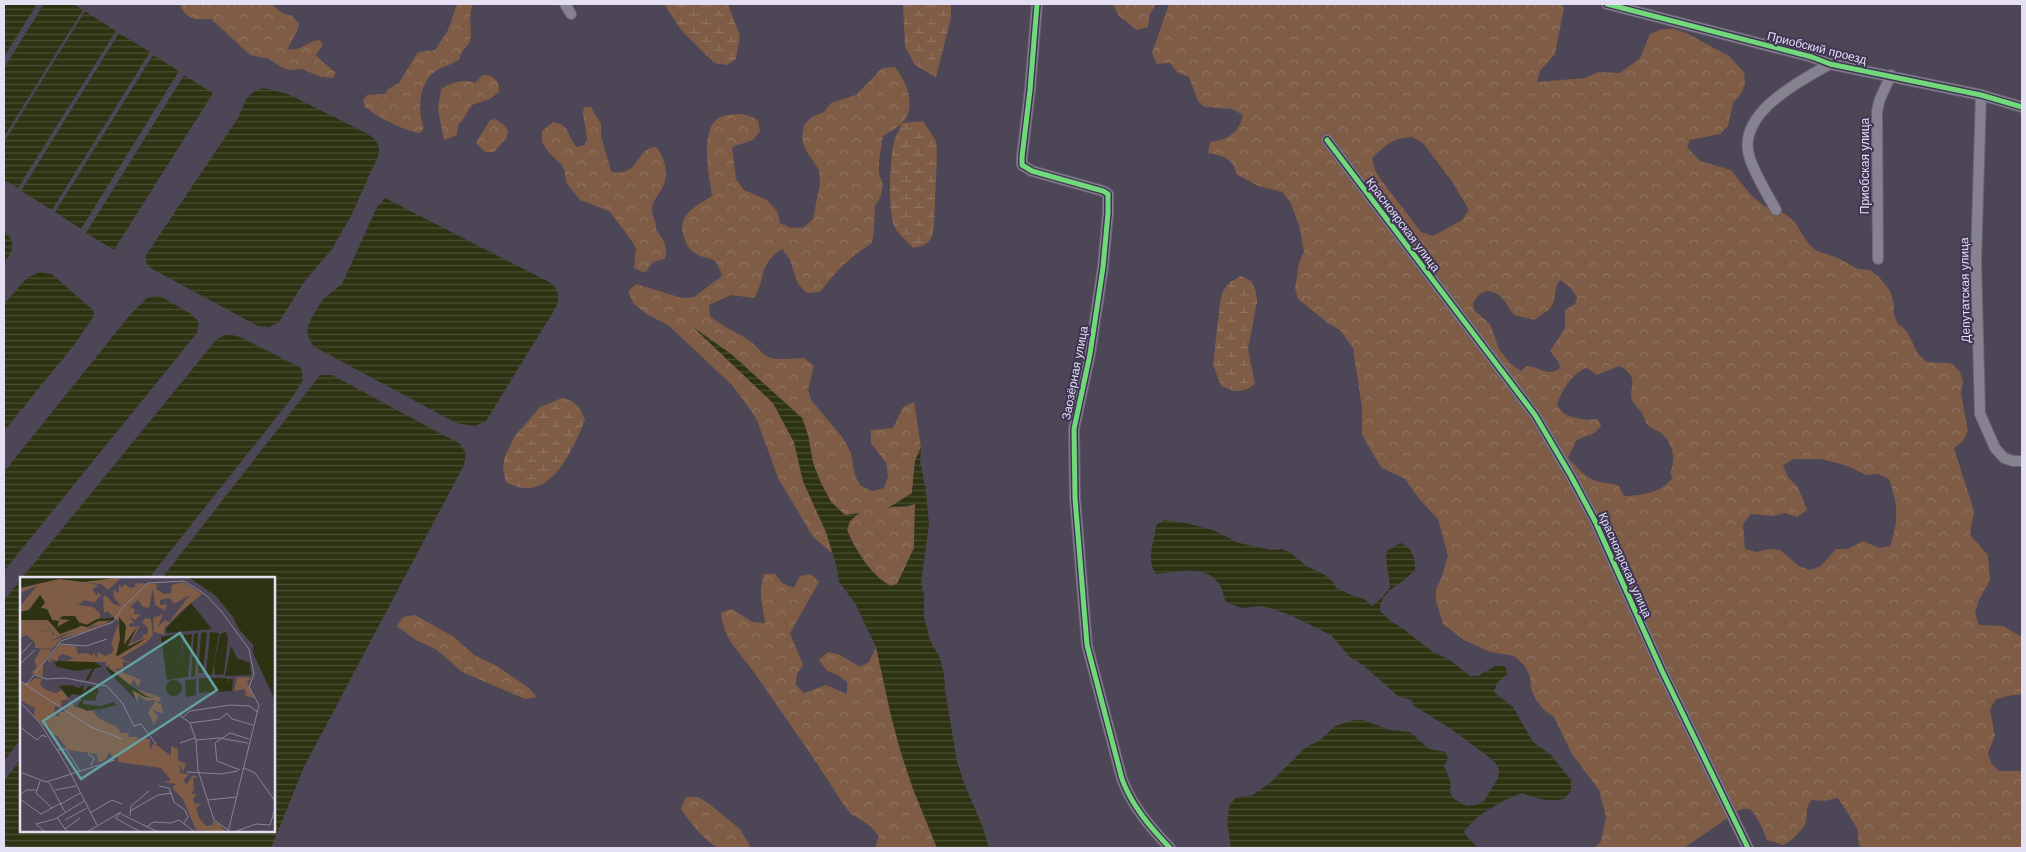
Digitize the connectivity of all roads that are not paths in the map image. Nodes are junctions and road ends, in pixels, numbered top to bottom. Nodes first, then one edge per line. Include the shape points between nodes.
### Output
1 (565, 4) edge
2 (1037, 4) edge
3 (1607, 4) edge
4 (571, 14) dead end
5 (1830, 64) junction
6 (1891, 75) junction
7 (1981, 95) junction
8 (2022, 107) edge
9 (1326, 140) dead end
10 (1776, 210) dead end
11 (1878, 259) dead end
12 (2022, 461) edge
13 (1170, 848) edge
14 (1748, 848) edge

1 - 4 street
2 - 13 street, Заозёрная улица via 1022,165 1108,194 1090,354 1074,429 1075,508 1087,645 1127,793
3 - 5 street, Приобский проезд
5 - 6 street, Приобский проезд
5 - 10 street, Приобский проезд via 1771,101 1750,129 1747,141 1749,158
6 - 7 street, Приобский проезд
6 - 11 street, Приобская улица via 1877,111
7 - 8 street, Приобский проезд
7 - 12 street, Депутатская улица via 1976,261 1980,414 1995,448 2004,458
9 - 14 street, Красноярская улица via 1535,416 1571,476

